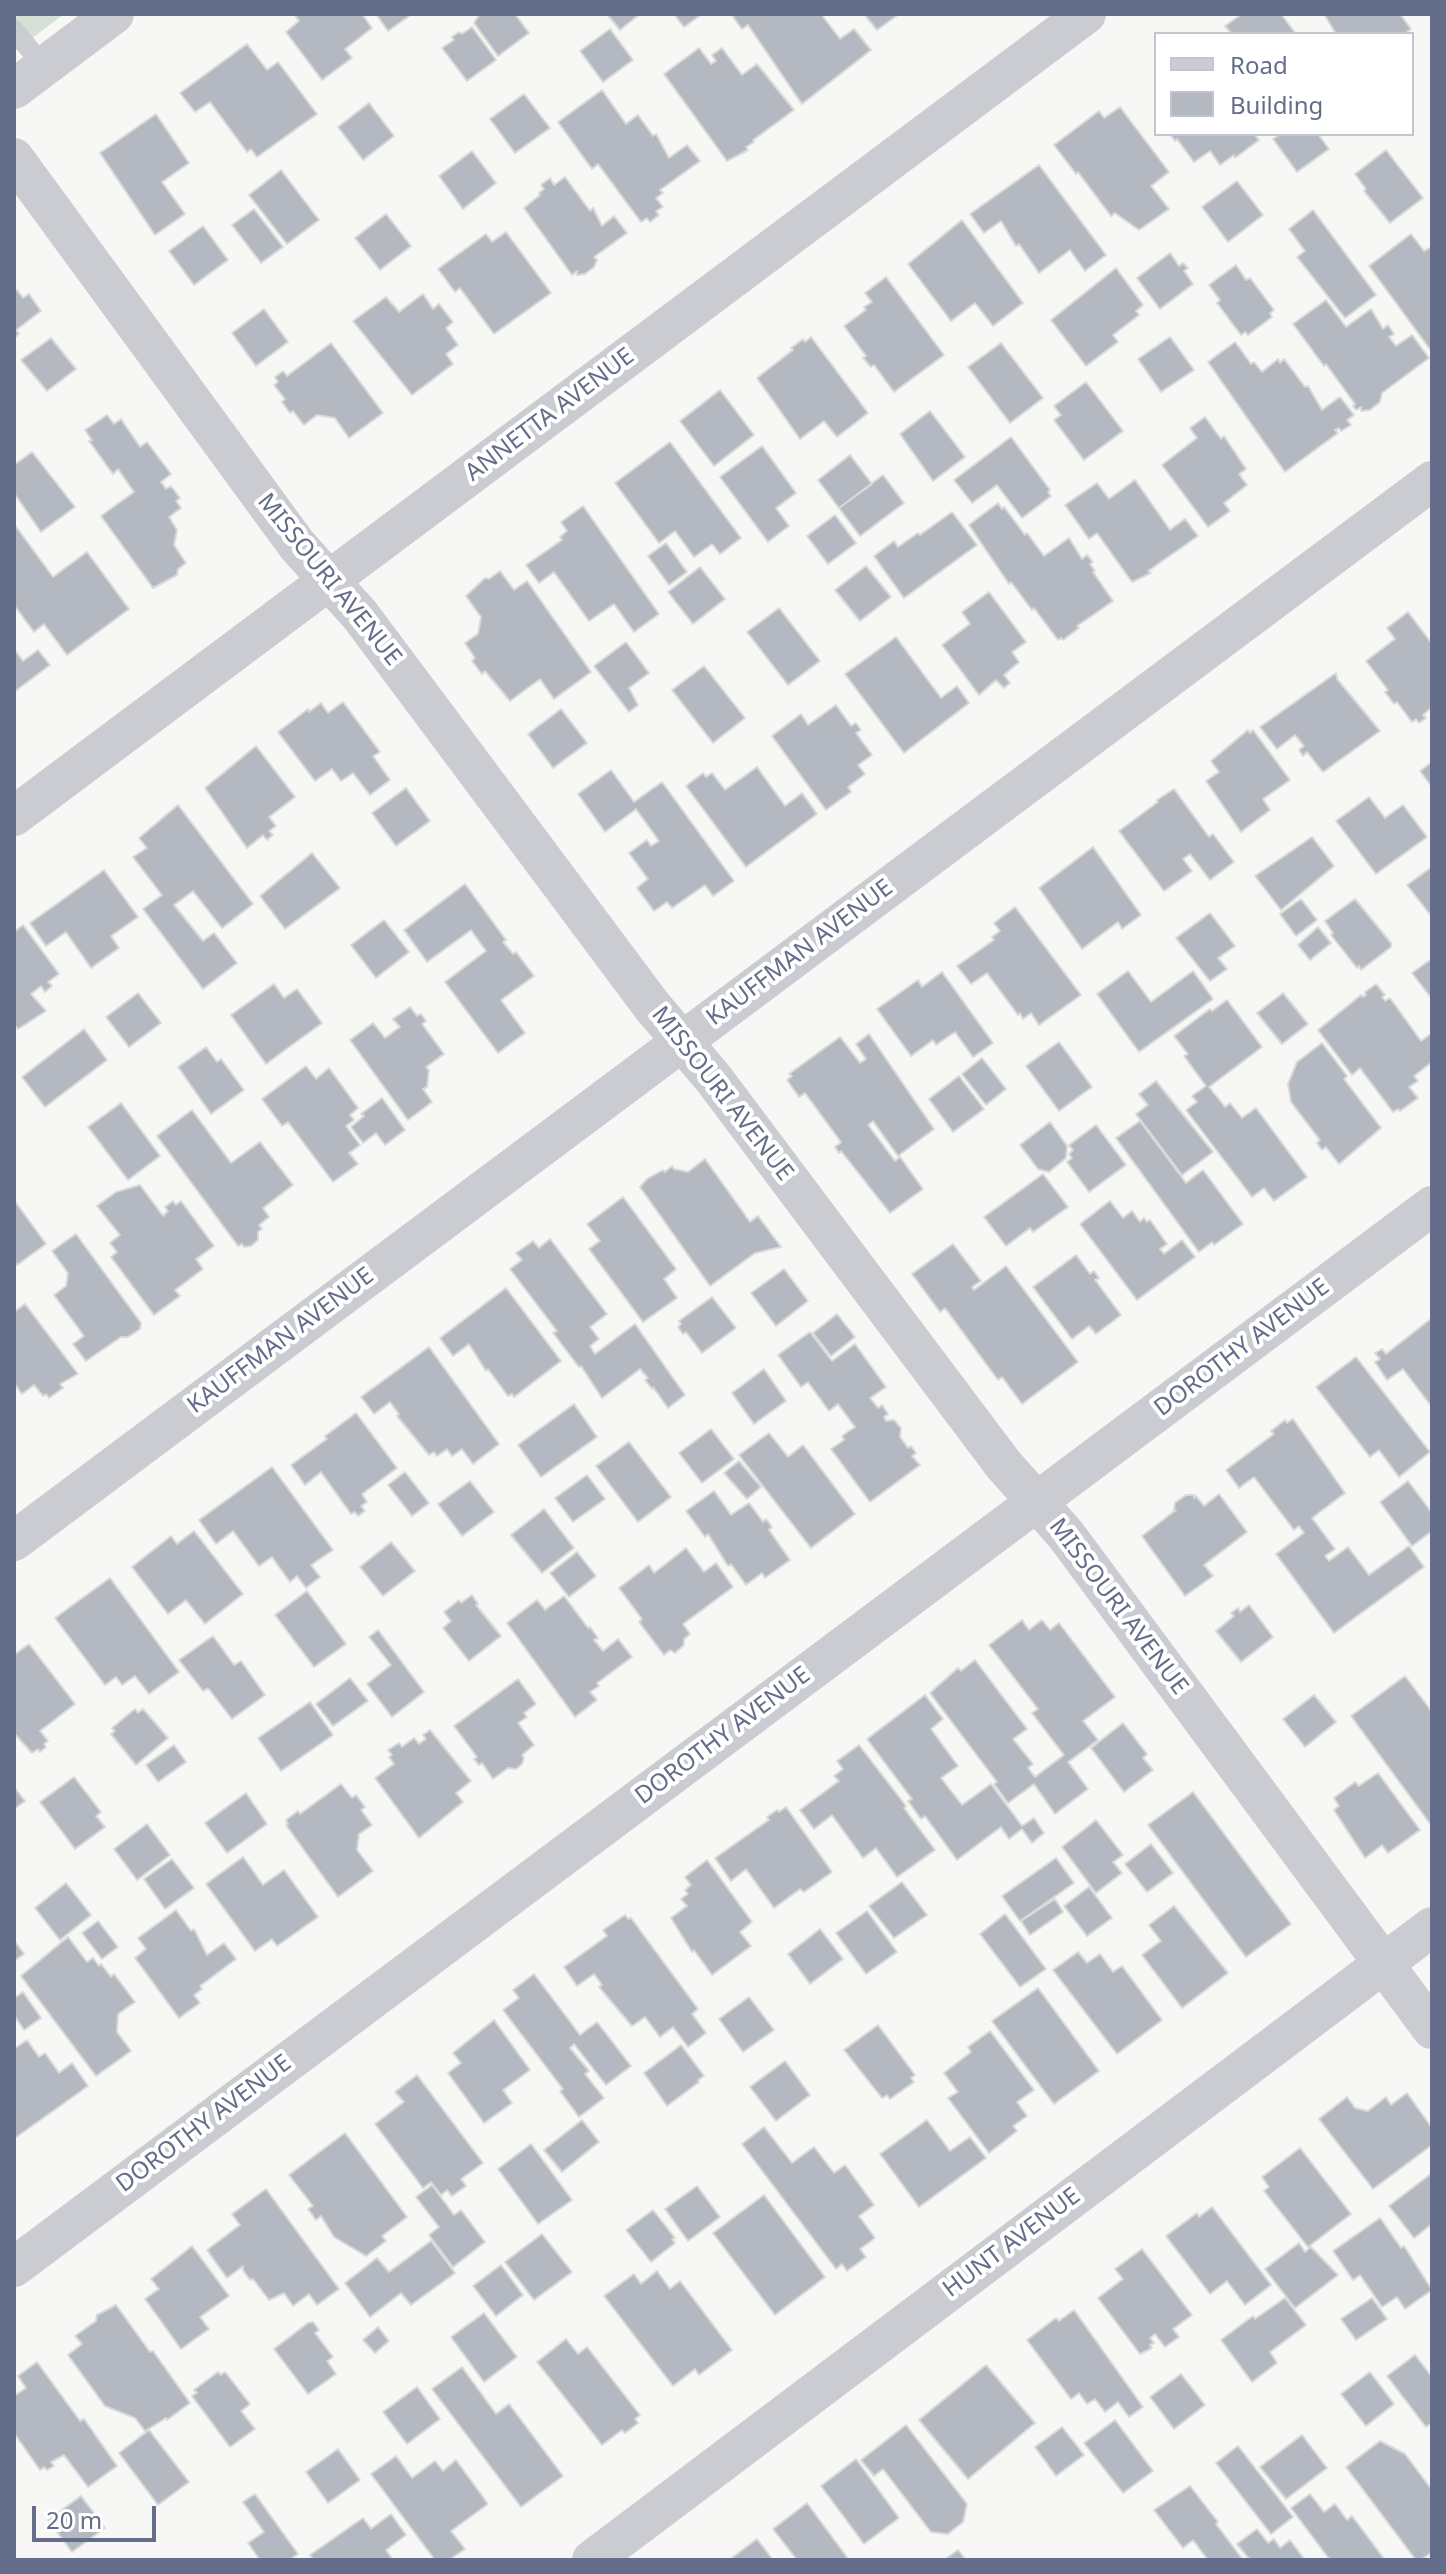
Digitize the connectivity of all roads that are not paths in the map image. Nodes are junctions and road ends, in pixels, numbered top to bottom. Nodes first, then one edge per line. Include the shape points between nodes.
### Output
1 (114, 14) edge
2 (1086, 14) edge
3 (14, 30) edge
4 (29, 78) edge
5 (14, 158) edge
6 (1432, 481) edge
7 (329, 580) junction
8 (14, 816) edge
9 (682, 1041) junction
10 (1432, 1206) edge
11 (1037, 1501) junction
12 (14, 1541) edge
13 (1432, 1927) edge
14 (1383, 1963) junction
15 (1432, 2029) edge
16 (14, 2267) edge
17 (592, 2560) edge

1 - 4 street
2 - 7 street, ANNETTA AVENUE
3 - 4 lane
5 - 7 street, MISSOURI AVENUE via 297,545
6 - 9 street, KAUFFMAN AVENUE
7 - 8 street, ANNETTA AVENUE
7 - 9 street, MISSOURI AVENUE
9 - 11 street, MISSOURI AVENUE via 1003,1464
9 - 12 street, KAUFFMAN AVENUE
10 - 11 street, DOROTHY AVENUE
11 - 14 street, MISSOURI AVENUE
11 - 16 street, DOROTHY AVENUE
13 - 14 street, HUNT AVENUE
14 - 15 street, MISSOURI AVENUE
14 - 17 street, HUNT AVENUE

